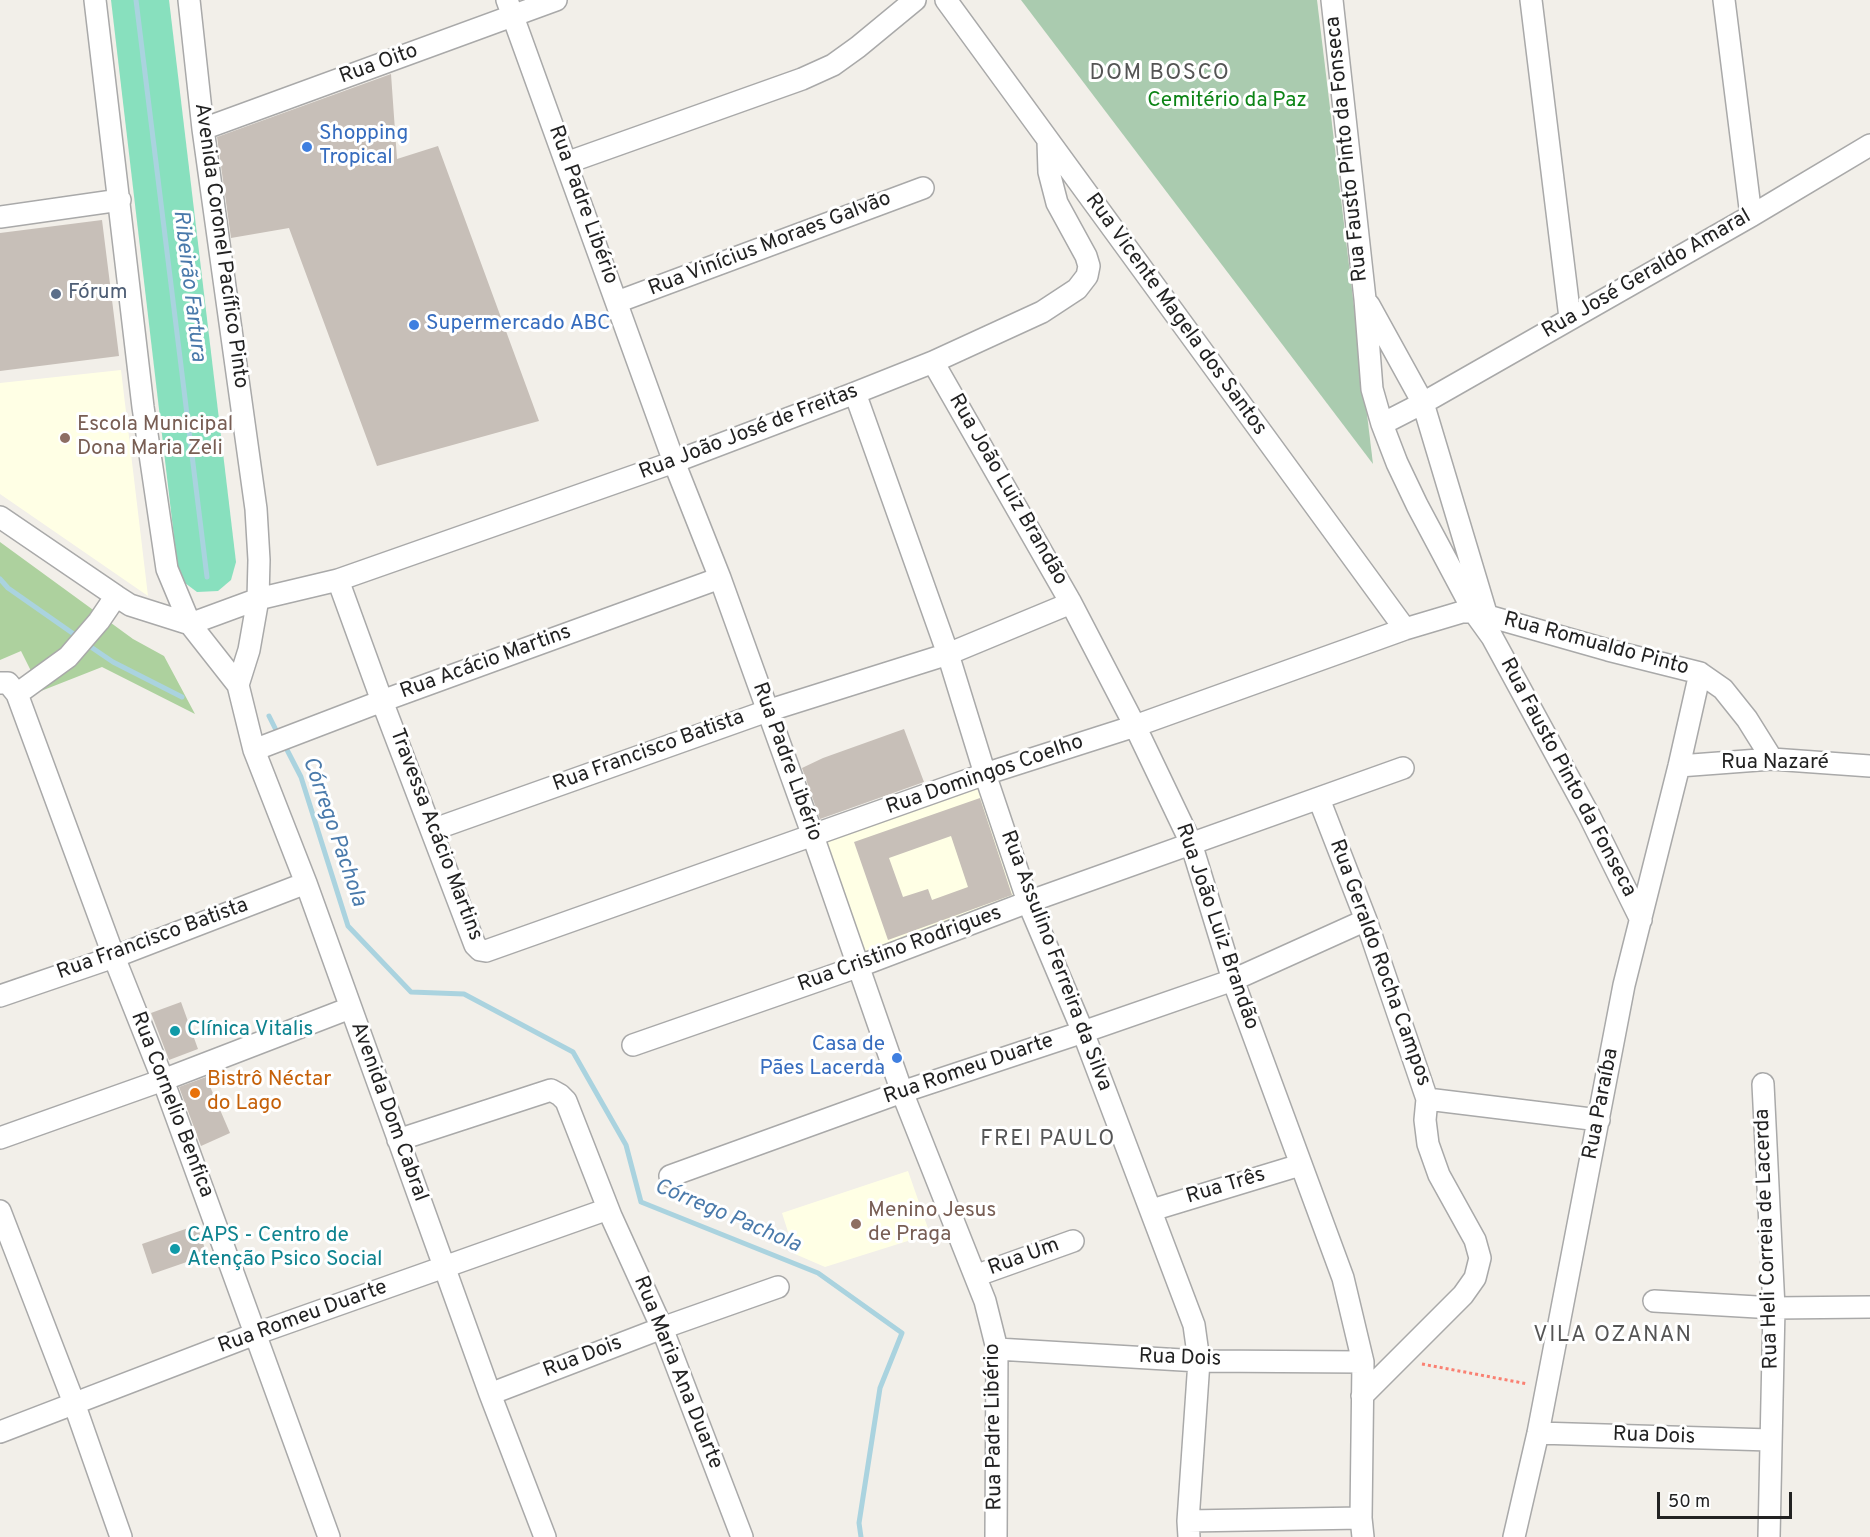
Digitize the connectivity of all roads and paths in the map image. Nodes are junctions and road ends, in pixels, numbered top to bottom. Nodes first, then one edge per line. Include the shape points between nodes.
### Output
1 (95, 0) edge
2 (189, 0) edge
3 (556, 0) edge
4 (915, 0) edge
5 (946, 0) edge
6 (1332, 0) edge
7 (1531, 0) edge
8 (1724, 0) edge
9 (509, 8) edge
10 (203, 129) junction
11 (1048, 141) junction
12 (1870, 145) edge
13 (566, 163) junction
14 (923, 188) dead end
15 (120, 200) junction
16 (1751, 216) junction
17 (0, 218) edge
18 (1365, 298) junction
19 (618, 302) junction
20 (1570, 318) junction
21 (933, 362) junction
22 (855, 393) junction
23 (1423, 403) junction
24 (1382, 424) junction
25 (674, 462) junction
26 (1455, 510) junction
27 (0, 517) edge
28 (1428, 522) junction
29 (720, 578) junction
30 (339, 580) junction
31 (116, 596) junction
32 (258, 599) junction
33 (1071, 603) junction
34 (1480, 614) junction
35 (190, 624) junction
36 (1405, 629) junction
37 (948, 654) junction
38 (1700, 673) junction
39 (238, 686) junction
40 (8, 689) edge
41 (382, 701) junction
42 (766, 711) junction
43 (1135, 726) junction
44 (261, 747) junction
45 (1772, 759) junction
46 (1679, 766) junction
47 (1870, 766) edge
48 (1403, 768) dead end
49 (985, 774) junction
50 (1319, 799) junction
51 (432, 830) junction
52 (813, 836) junction
53 (1191, 843) junction
54 (306, 884) junction
55 (1028, 903) junction
56 (1366, 920) junction
57 (1641, 920) junction
58 (486, 951) joint
59 (114, 957) junction
60 (857, 967) junction
61 (1233, 980) junction
62 (0, 996) edge
63 (350, 1008) junction
64 (1083, 1032) junction
65 (633, 1045) dead end
66 (163, 1080) junction
67 (1763, 1084) dead end
68 (902, 1092) junction
69 (1427, 1099) junction
70 (1599, 1120) junction
71 (0, 1138) edge
72 (398, 1140) junction
73 (1300, 1164) junction
74 (670, 1176) dead end
75 (608, 1209) junction
76 (1152, 1210) junction
77 (0, 1211) edge
78 (1073, 1241) dead end
79 (444, 1268) junction
80 (975, 1276) junction
81 (778, 1287) dead end
82 (1654, 1301) dead end
83 (1870, 1307) edge
84 (1774, 1308) junction
85 (662, 1328) junction
86 (255, 1334) junction
87 (998, 1349) junction
88 (1398, 1360) junction
89 (1198, 1361) junction
90 (1363, 1362) junction
91 (1547, 1388) junction
92 (490, 1394) junction
93 (1362, 1396) junction
94 (74, 1403) junction
95 (0, 1432) edge
96 (1538, 1433) junction
97 (1770, 1440) junction
98 (319, 1510) junction
99 (1362, 1528) edge
100 (1189, 1529) edge
101 (121, 1537) edge
102 (314, 1537) edge
103 (329, 1537) edge
104 (545, 1537) edge
105 (742, 1537) edge
106 (996, 1537) edge
107 (1514, 1537) edge
108 (1769, 1537) edge

1 - 15 street
2 - 10 street, Avenida Coronel Pacífico Pinto
3 - 9 street, Rua Oito
4 - 13 street via 833,65
5 - 11 street, Rua Vicente Magela dos Santos
6 - 18 street, Rua Fausto Pinto da Fonseca
7 - 20 street
8 - 16 street
9 - 10 street, Rua Oito
9 - 13 street, Rua Padre Libério
10 - 32 street, Avenida Coronel Pacífico Pinto via 256,509
11 - 21 street, Rua João José de Freitas via 1057,204 1086,256 1087,276 1077,289 1042,312
11 - 36 street, Rua Vicente Magela dos Santos
12 - 16 street, Rua José Geraldo Amaral
13 - 19 street, Rua Padre Libério
14 - 19 street, Rua Vinícius Moraes Galvão
15 - 17 street
15 - 35 street via 143,407 167,569
16 - 20 street, Rua José Geraldo Amaral
18 - 23 street, Rua Fausto Pinto da Fonseca
18 - 24 street, Rua Fausto Pinto da Fonseca via 1372,389
19 - 25 street, Rua Padre Libério
20 - 23 street, Rua José Geraldo Amaral
21 - 22 street, Rua João José de Freitas
21 - 33 street, Rua João Luiz Brandão
22 - 25 street, Rua João José de Freitas
22 - 37 street, Rua Assulino Ferreira da Silva
23 - 24 street, Rua José Geraldo Amaral
23 - 26 street, Rua Fausto Pinto da Fonseca
24 - 28 street, Rua Fausto Pinto da Fonseca
25 - 29 street, Rua Padre Libério
25 - 30 street, Rua João José de Freitas
26 - 28 street
26 - 34 street, Rua Fausto Pinto da Fonseca
27 - 31 street
28 - 34 street, Rua Fausto Pinto da Fonseca
29 - 41 street, Rua Acácio Martins
29 - 42 street, Rua Padre Libério
30 - 32 street, Rua João José de Freitas
30 - 41 street, Travessa Acácio Martins
31 - 35 street via 130,605
31 - 40 street via 68,657
32 - 35 street, Rua João José de Freitas
32 - 39 street, Avenida Coronel Pacífico Pinto
33 - 37 street, Rua Francisco Batista
33 - 43 street, Rua João Luiz Brandão
34 - 36 street, Rua Domingos Coelho via 1462,612
34 - 38 street, Rua Romualdo Pinto
34 - 57 street, Rua Fausto Pinto da Fonseca
35 - 39 street
36 - 43 street, Rua Domingos Coelho
37 - 42 street, Rua Francisco Batista
37 - 49 street, Rua Assulino Ferreira da Silva
38 - 45 street, Rua Romualdo Pinto via 1724,689
38 - 46 street, Rua Paraíba
39 - 44 street, Avenida Dom Cabral
40 - 59 street, Rua Cornelio Benfica
41 - 44 street, Rua Acácio Martins
41 - 51 street, Travessa Acácio Martins
42 - 51 street, Rua Francisco Batista
42 - 52 street, Rua Padre Libério
43 - 49 street, Rua Domingos Coelho
43 - 53 street, Rua João Luiz Brandão
44 - 54 street, Avenida Dom Cabral
45 - 46 street, Rua Nazaré
45 - 47 street, Rua Nazaré
46 - 57 street, Rua Paraíba
48 - 50 street, Rua Cristino Rodrigues
49 - 52 street, Rua Domingos Coelho
49 - 55 street, Rua Assulino Ferreira da Silva
50 - 53 street, Rua Cristino Rodrigues
50 - 56 street, Rua Geraldo Rocha Campos
51 - 58 street, Travessa Acácio Martins via 475,945
52 - 58 street, Rua Domingos Coelho
52 - 60 street, Rua Padre Libério
53 - 55 street, Rua Cristino Rodrigues
53 - 61 street, Rua João Luiz Brandão
54 - 59 street, Rua Francisco Batista
54 - 63 street, Avenida Dom Cabral
55 - 60 street, Rua Cristino Rodrigues
55 - 64 street, Rua Assulino Ferreira da Silva
56 - 61 street, Rua Romeu Duarte
56 - 69 street, Rua Geraldo Rocha Campos
57 - 70 street, Rua Paraíba via 1624,985
59 - 62 street, Rua Francisco Batista
59 - 66 street, Rua Cornelio Benfica
60 - 65 street, Rua Cristino Rodrigues
60 - 68 street, Rua Padre Libério
61 - 64 street, Rua Romeu Duarte
61 - 73 street, Rua João Luiz Brandão
63 - 66 street
63 - 72 street, Avenida Dom Cabral
64 - 68 street, Rua Romeu Duarte
64 - 76 street, Rua Assulino Ferreira da Silva
66 - 71 street
66 - 86 street, Rua Cornelio Benfica
67 - 84 street, Rua Heli Correia de Lacerda
68 - 74 street, Rua Romeu Duarte
68 - 80 street, Rua Padre Libério
69 - 70 street
69 - 88 street, Rua Geraldo Rocha Campos via 1428,1144 1480,1258 1475,1278 1463,1294
70 - 91 street, Rua Paraíba
72 - 75 street, Rua Maria Ana Duarte via 551,1090 566,1101
72 - 79 street, Avenida Dom Cabral
73 - 76 street, Rua Três
73 - 90 street, Rua João Luiz Brandão via 1343,1278
75 - 79 street, Rua Romeu Duarte
75 - 85 street, Rua Maria Ana Duarte
76 - 89 street, Rua Assulino Ferreira da Silva via 1194,1325
77 - 94 street
78 - 80 street, Rua Um
79 - 86 street, Rua Romeu Duarte
79 - 92 street, Avenida Dom Cabral
80 - 87 street, Rua Padre Libério
81 - 85 street, Rua Dois
82 - 84 street
83 - 84 street
84 - 97 street, Rua Heli Correia de Lacerda
85 - 92 street, Rua Dois
85 - 105 street, Rua Maria Ana Duarte
86 - 94 street, Rua Romeu Duarte
86 - 98 street, Rua Cornelio Benfica
87 - 89 street, Rua Dois
87 - 106 street, Rua Padre Libério
88 - 91 path
88 - 93 street, Rua Geraldo Rocha Campos
89 - 90 street, Rua Dois
89 - 100 street, Rua Assulino Ferreira da Silva
90 - 93 street, Rua João Luiz Brandão
91 - 96 street, Rua Paraíba
92 - 104 street, Avenida Dom Cabral
93 - 99 street, Rua João Luiz Brandão
94 - 95 street, Rua Romeu Duarte
94 - 101 street
96 - 97 street, Rua Dois
96 - 107 street, Rua Paraíba
97 - 108 street, Rua Heli Correia de Lacerda
98 - 102 street
98 - 103 street, Rua Cornelio Benfica
99 - 100 street

